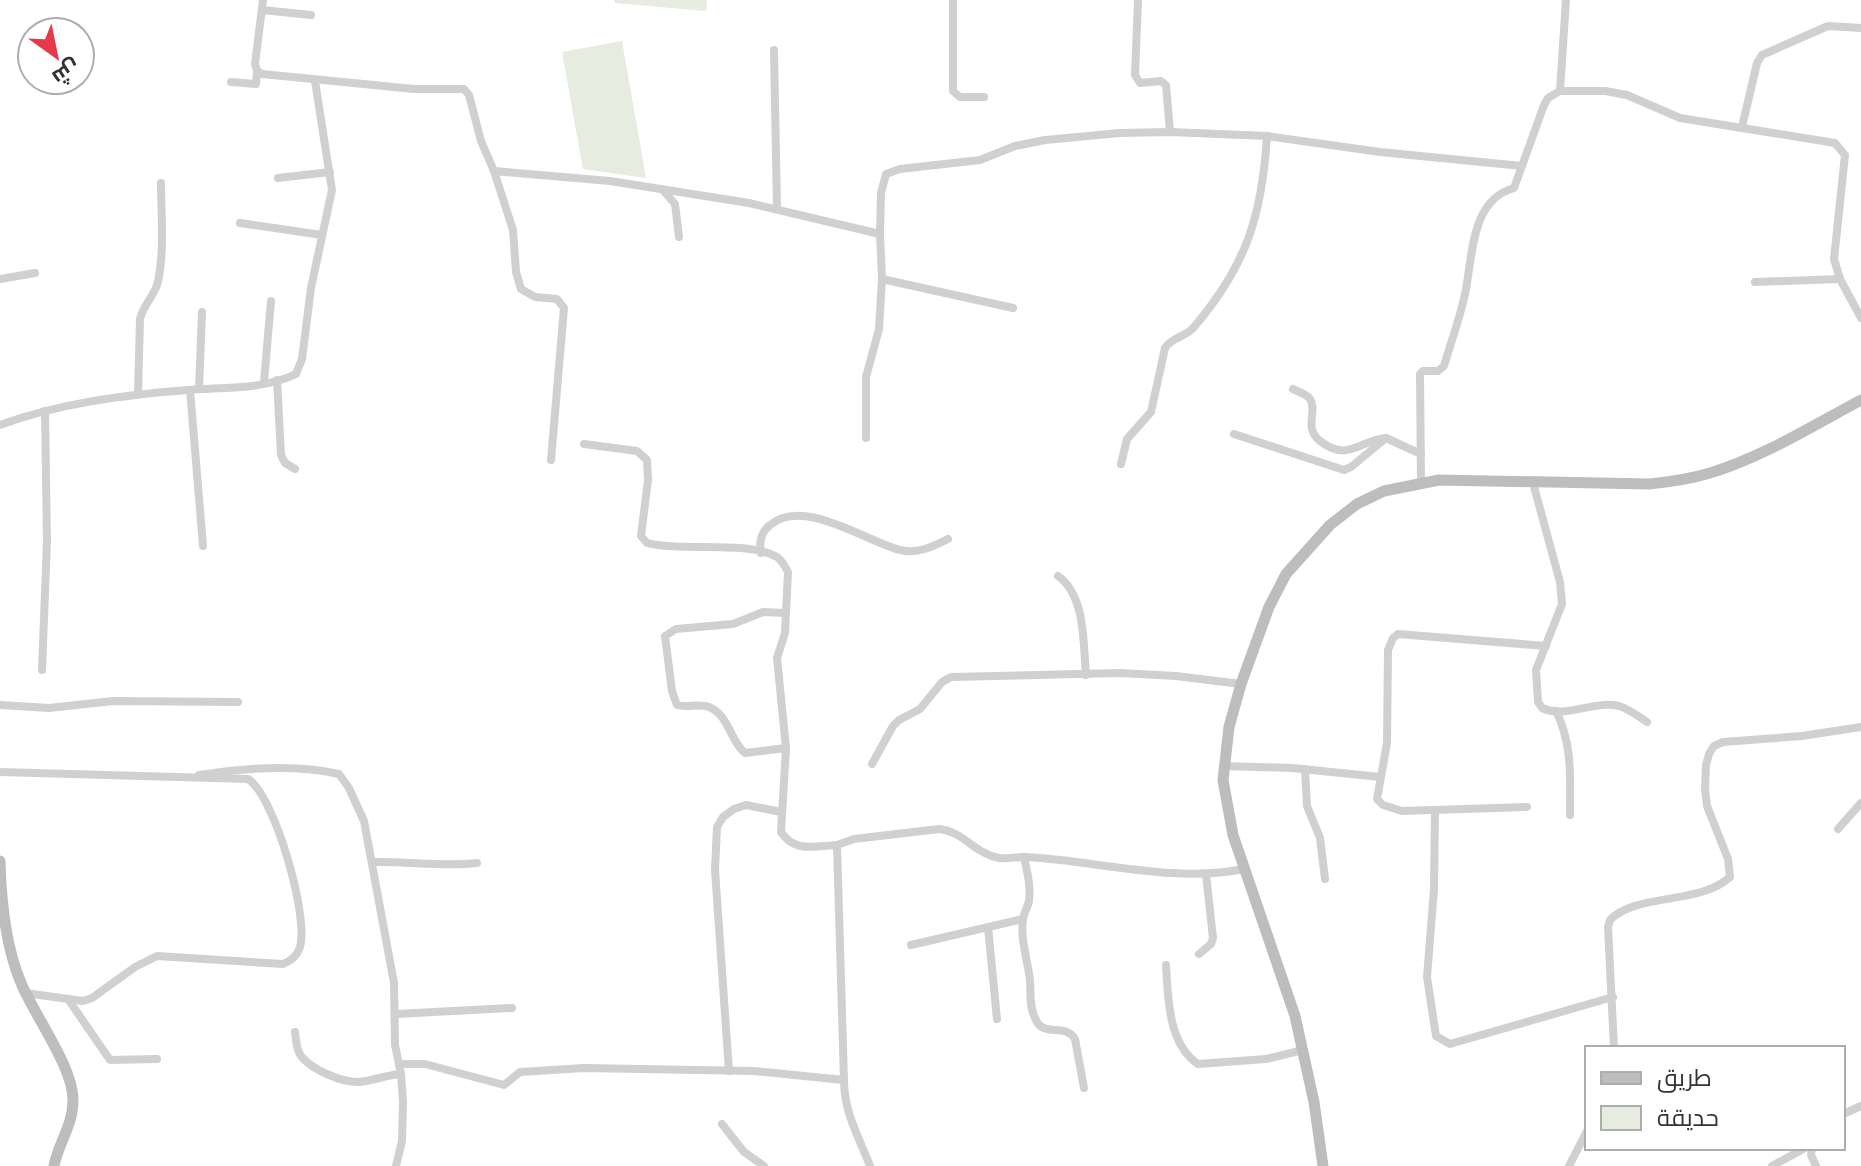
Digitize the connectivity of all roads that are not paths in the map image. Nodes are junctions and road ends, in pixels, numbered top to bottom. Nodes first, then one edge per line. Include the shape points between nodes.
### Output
1 (953, 0) edge
2 (1138, 0) edge
3 (1566, 0) edge
4 (263, 5) edge
5 (311, 15) dead end
6 (1861, 28) edge
7 (774, 50) dead end
8 (257, 71) junction
9 (315, 81) junction
10 (231, 82) dead end
11 (1560, 91) junction
12 (984, 97) dead end
13 (1742, 127) junction
14 (1170, 132) junction
15 (1267, 136) junction
16 (1522, 166) junction
17 (494, 171) junction
18 (330, 172) junction
19 (278, 178) dead end
20 (161, 183) dead end
21 (661, 189) junction
22 (777, 209) junction
23 (240, 223) dead end
24 (880, 234) junction
25 (322, 235) junction
26 (679, 237) dead end
27 (35, 273) dead end
28 (0, 279) edge
29 (882, 279) junction
30 (1840, 279) junction
31 (1755, 282) dead end
32 (271, 301) dead end
33 (1013, 308) dead end
34 (202, 312) dead end
35 (1861, 318) edge
36 (277, 380) junction
37 (264, 382) junction
38 (195, 389) junction
39 (1293, 389) dead end
40 (138, 394) junction
41 (1861, 400) edge
42 (45, 411) junction
43 (0, 425) edge
44 (1234, 434) dead end
45 (866, 438) dead end
46 (1386, 438) junction
47 (584, 444) dead end
48 (1421, 454) junction
49 (551, 460) dead end
50 (1121, 464) dead end
51 (295, 469) dead end
52 (1421, 482) junction
53 (1533, 483) junction
54 (948, 539) dead end
55 (203, 546) dead end
56 (761, 553) junction
57 (1058, 576) dead end
58 (784, 613) junction
59 (1546, 646) junction
60 (42, 670) dead end
61 (1086, 675) junction
62 (1241, 684) junction
63 (238, 702) dead end
64 (0, 705) edge
65 (1556, 711) junction
66 (1647, 722) dead end
67 (1861, 727) edge
68 (786, 748) junction
69 (872, 764) dead end
70 (1223, 766) junction
71 (1305, 769) junction
72 (0, 772) edge
73 (1380, 777) junction
74 (186, 779) junction
75 (1861, 803) edge
76 (1527, 807) dead end
77 (1435, 811) junction
78 (781, 812) junction
79 (1570, 815) dead end
80 (1838, 829) dead end
81 (837, 845) junction
82 (1024, 857) junction
83 (0, 861) edge
84 (373, 862) junction
85 (477, 863) dead end
86 (1244, 869) junction
87 (1206, 874) junction
88 (1325, 879) dead end
89 (1, 897) edge
90 (1023, 919) junction
91 (988, 927) junction
92 (911, 945) dead end
93 (1199, 954) dead end
94 (1166, 965) dead end
95 (25, 993) junction
96 (1613, 997) junction
97 (68, 999) junction
98 (512, 1008) dead end
99 (396, 1014) junction
100 (997, 1019) dead end
101 (295, 1032) dead end
102 (1614, 1046) edge
103 (1303, 1050) junction
104 (157, 1059) dead end
105 (399, 1064) junction
106 (729, 1071) junction
107 (401, 1074) junction
108 (844, 1080) junction
109 (1084, 1088) dead end
110 (722, 1124) dead end
111 (1585, 1135) edge
112 (1801, 1150) edge
113 (54, 1166) edge
114 (396, 1166) edge
115 (764, 1166) edge
116 (870, 1166) edge
117 (1323, 1166) edge
118 (1569, 1166) edge
119 (1772, 1166) edge

1 - 12 street via 953,91 960,97
2 - 14 street via 1135,75 1140,83 1166,85
3 - 11 street
4 - 5 street
4 - 8 street
6 - 13 street via 1828,26 1762,55
7 - 22 street
8 - 9 street
8 - 10 street via 256,84
9 - 17 street via 464,89
9 - 18 street
11 - 13 street via 1627,95 1680,118
11 - 16 street via 1544,105
13 - 30 street via 1835,143 1842,149 1834,240
14 - 15 street
14 - 24 street via 1045,140 980,160 892,170 882,181
15 - 16 street
15 - 50 street via 1252,235 1219,296 1191,331 1168,342 1151,412 1127,439
16 - 48 street via 1514,188 1491,200 1480,219 1444,366 1420,374
17 - 21 street
17 - 49 street via 513,230 521,289 557,299 564,308
18 - 19 street
18 - 25 street via 332,190
20 - 40 street via 158,282 140,319
21 - 22 street
21 - 26 street via 675,204
22 - 24 street
23 - 25 street
24 - 29 street
25 - 36 street via 300,367 296,374
27 - 28 street
29 - 33 street
29 - 45 street via 878,335 866,377
30 - 31 street
30 - 35 street
32 - 37 street
34 - 38 street
36 - 37 street
36 - 51 street via 281,455
37 - 38 street
38 - 40 street
38 - 55 street
39 - 46 street via 1312,402 1315,437 1337,451
40 - 42 street
41 - 53 street via 1711,473 1649,484
42 - 43 street
42 - 60 street
44 - 46 street via 1344,470
46 - 48 street
47 - 56 street via 637,451 647,460 641,536 647,543
48 - 52 street
52 - 53 street
52 - 62 street via 1357,504 1312,544 1286,574 1269,607
53 - 59 street via 1562,604
54 - 56 street via 917,551 901,550 802,515 768,526
56 - 58 street via 777,557 788,572
57 - 61 street via 1075,596
58 - 68 street via 785,633 777,658
58 - 68 street via 763,612 733,624 676,629 665,636 677,705 702,705 718,712 745,753
59 - 65 street via 1536,670 1538,702
59 - 73 street via 1398,634 1388,650 1387,743
61 - 62 street via 1176,676
61 - 69 street via 951,677 920,709 893,726
62 - 70 street
63 - 64 street
65 - 66 street via 1618,705
65 - 79 street via 1570,755
67 - 96 street via 1714,746 1706,765 1707,806 1730,877 1701,892 1627,908 1610,920
68 - 78 street
70 - 71 street
70 - 86 street via 1225,799
71 - 73 street
71 - 88 street via 1307,806 1320,838
72 - 74 street
73 - 77 street via 1377,799 1383,805
74 - 84 street via 260,770 339,774 364,821
74 - 97 street via 248,779 257,787 296,889 298,952 283,964 157,956 92,998
75 - 80 street
76 - 77 street
77 - 96 street via 1427,977 1436,1036 1450,1044
78 - 81 street via 781,832 788,842
78 - 106 street via 746,805 723,817 717,827 715,870
81 - 82 street via 939,829 961,835 991,856
81 - 108 street
82 - 87 street
82 - 90 street via 1029,890
83 - 89 street
84 - 85 street
84 - 99 street
86 - 87 street
86 - 103 street
87 - 93 street via 1213,938
89 - 95 street
90 - 91 street
90 - 109 street via 1035,1019 1047,1030 1072,1033
91 - 92 street
91 - 100 street
94 - 103 street via 1170,1017 1198,1064 1266,1059
95 - 97 street
95 - 113 street via 72,1088 70,1121
96 - 102 street
97 - 104 street via 110,1060
98 - 99 street
99 - 105 street
101 - 107 street via 301,1056 334,1076 354,1082
103 - 117 street
105 - 106 street via 425,1064 504,1085 520,1072 538,1070
105 - 107 street
106 - 108 street
107 - 114 street via 402,1141
108 - 116 street via 848,1115
110 - 115 street via 744,1152
111 - 118 street
112 - 119 street

